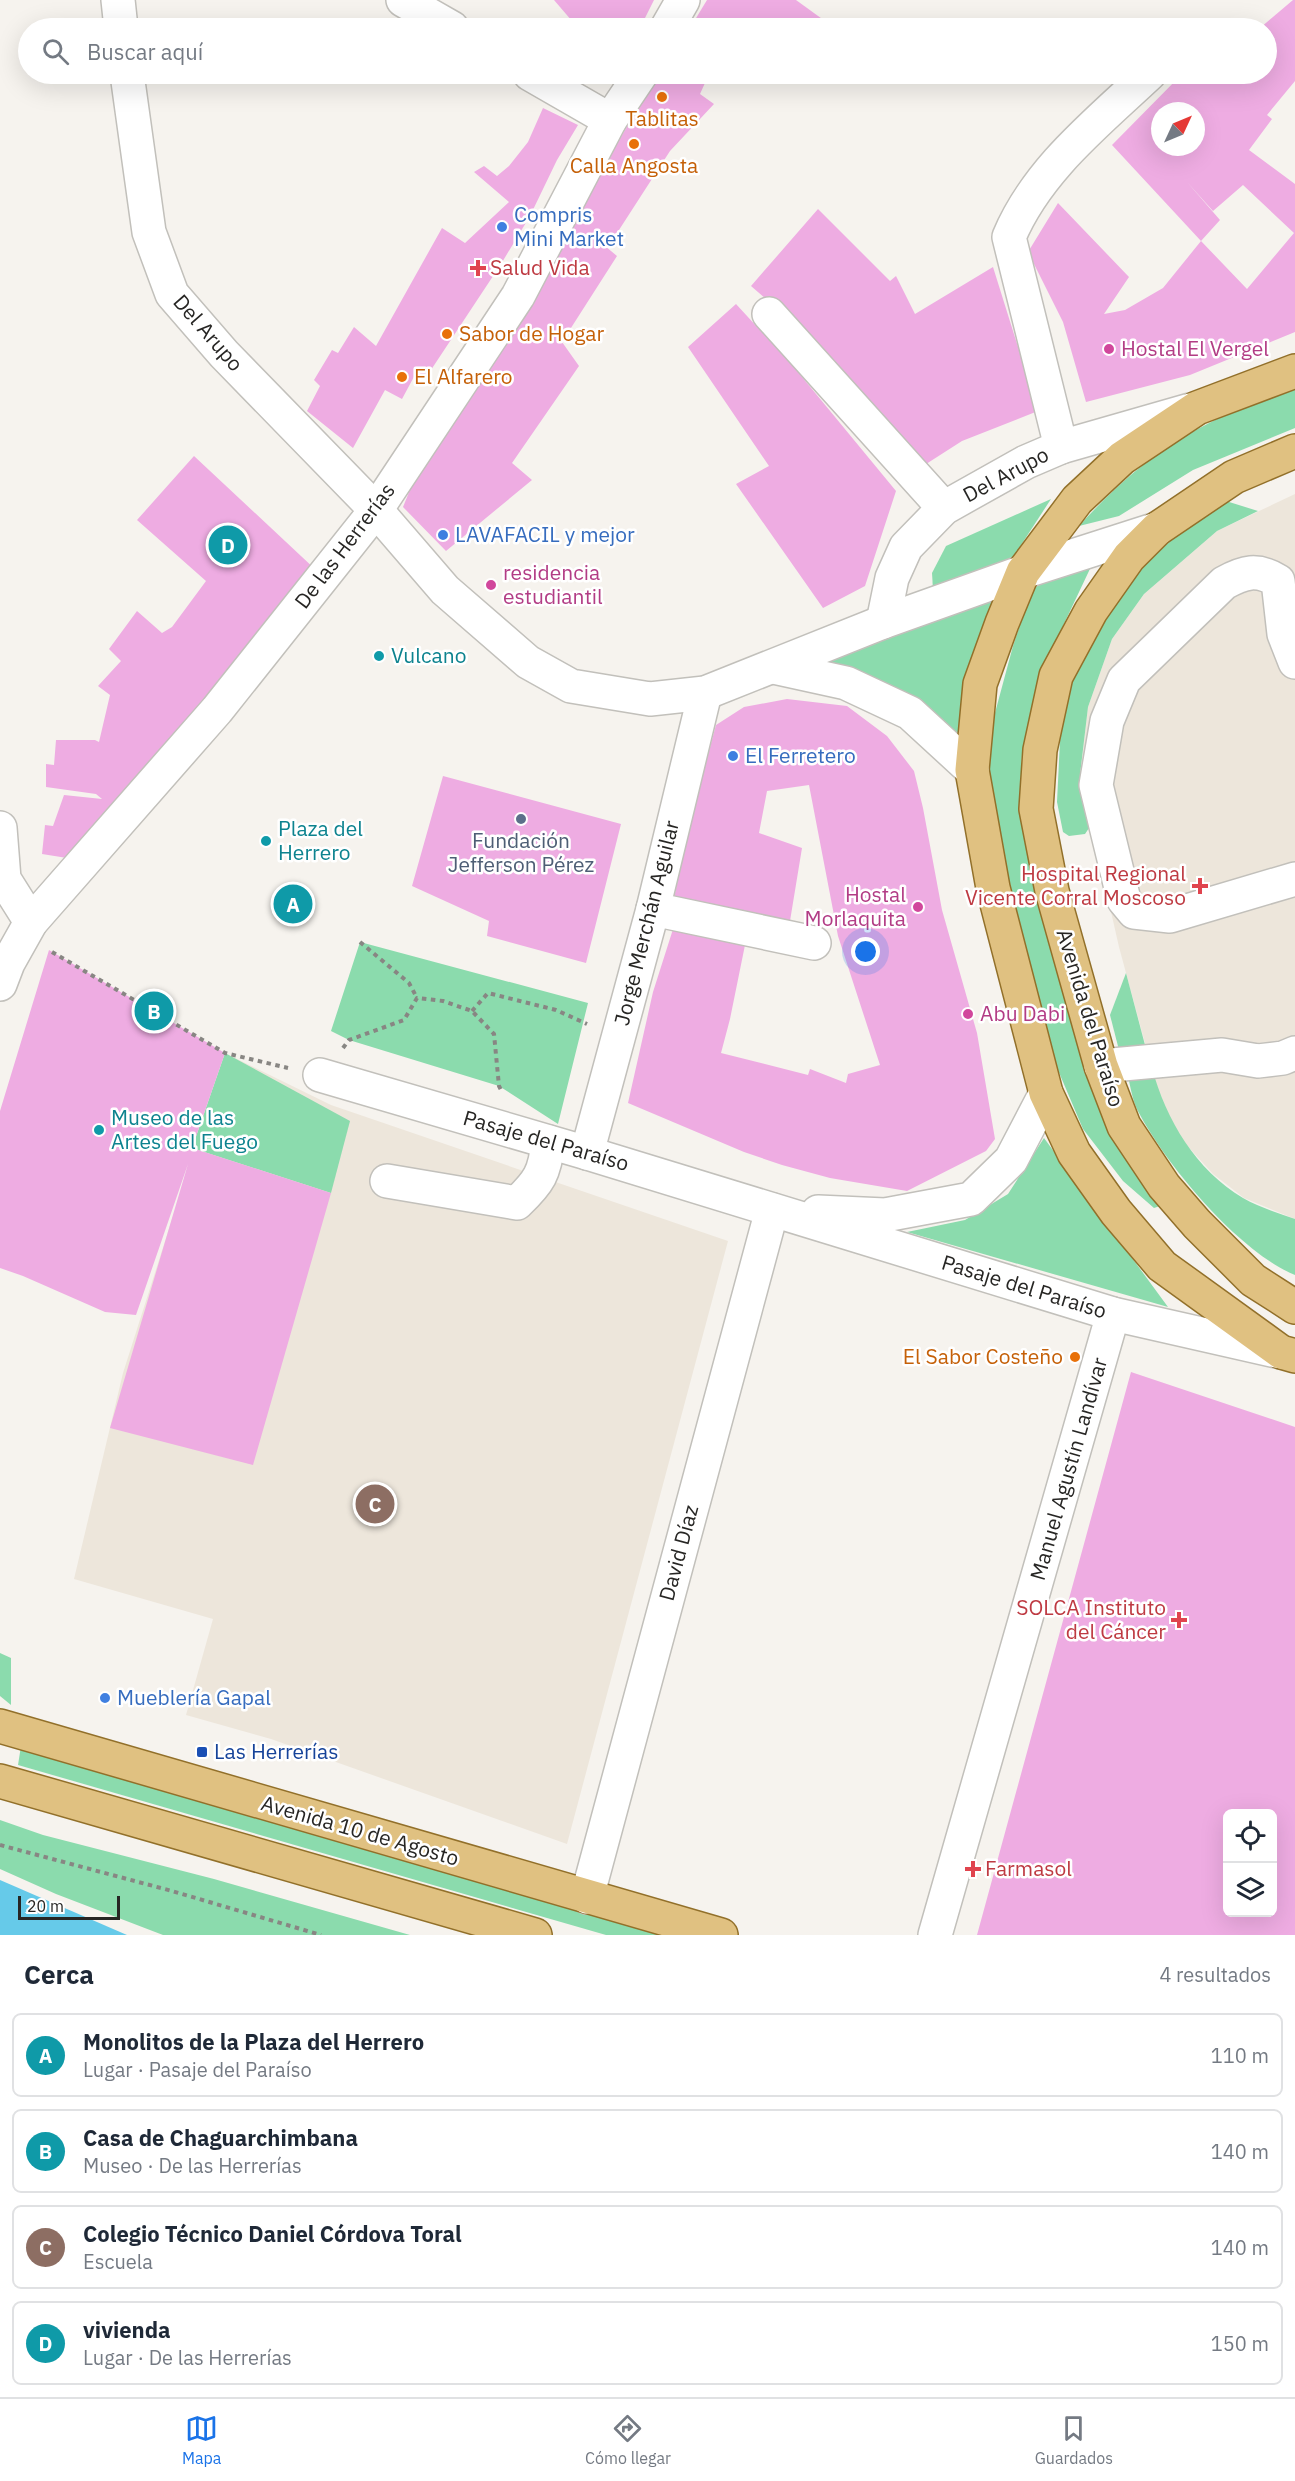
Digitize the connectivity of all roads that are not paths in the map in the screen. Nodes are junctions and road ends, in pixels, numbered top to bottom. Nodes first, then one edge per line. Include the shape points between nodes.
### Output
1 (118, 0) edge
2 (403, 0) edge
3 (683, 0) edge
4 (120, 18) edge
5 (434, 18) edge
6 (673, 18) edge
7 (128, 84) edge
8 (547, 84) edge
9 (634, 84) edge
10 (1139, 84) edge
11 (610, 120) junction
12 (769, 314) dead end
13 (1295, 371) edge
14 (1197, 408) junction
15 (1061, 447) junction
16 (1295, 452) edge
17 (944, 508) junction
18 (376, 510) junction
19 (1157, 529) junction
20 (1023, 572) junction
21 (883, 622) junction
22 (1295, 662) edge
23 (772, 667) junction
24 (705, 693) junction
25 (972, 770) junction
26 (0, 828) edge
27 (1295, 879) edge
28 (653, 909) junction
29 (31, 922) junction
30 (814, 943) dead end
31 (0, 984) edge
32 (1295, 1053) edge
33 (1101, 1065) junction
34 (320, 1075) road end
35 (1046, 1093) junction
36 (534, 1138) junction
37 (587, 1153) junction
38 (387, 1181) dead end
39 (772, 1210) junction
40 (1295, 1306) edge
41 (1113, 1314) junction
42 (1288, 1354) edge
43 (0, 1726) edge
44 (0, 1781) edge
45 (587, 1897) junction
46 (535, 1935) edge
47 (721, 1935) edge
48 (934, 1935) edge

1 - 4 street
2 - 5 street
3 - 6 street
7 - 18 street, Del Arupo via 149,232 172,294 224,354
8 - 11 street
9 - 11 street, De las Herrerías
10 - 15 street via 1041,181 1009,237
11 - 18 street, De las Herrerías via 518,296
12 - 17 street
13 - 14 main road
14 - 15 street, Del Arupo
14 - 20 main road via 1122,458 1077,500
15 - 17 street, Del Arupo
16 - 19 main road, Avenida del Paraíso via 1234,477
17 - 21 street, Del Arupo via 906,547 892,578
18 - 24 street, Del Arupo via 445,590 528,662 571,686 650,699
18 - 29 street, De las Herrerías via 218,710
19 - 20 street
19 - 33 main road, Avenida del Paraíso via 1129,557 1090,611 1056,676 1040,750 1036,808 1052,891
20 - 21 street
20 - 25 main road via 980,684
21 - 23 street
22 - 27 street via 1284,634 1278,581 1265,573 1242,573 1224,583 1124,681 1107,721 1096,785 1124,900 1134,912 1170,916
23 - 24 street
23 - 25 street via 846,683 910,712
24 - 28 street, Jorge Merchán Aguilar
25 - 35 main road via 993,888
26 - 29 street via 4,879
28 - 30 street
28 - 37 street, Jorge Merchán Aguilar
29 - 31 street, De las Herrerías
32 - 33 street via 1258,1061 1222,1055
33 - 40 main road, Avenida del Paraíso via 1124,1125 1164,1186 1253,1280
34 - 36 street, Pasaje del Paraíso
35 - 39 street, Pasaje del Paraíso via 1011,1160 971,1199 885,1215
35 - 42 main road via 1074,1153 1116,1212 1162,1266
36 - 37 street, Pasaje del Paraíso
36 - 38 street via 546,1165 538,1183 517,1203
37 - 39 street, Pasaje del Paraíso
39 - 41 street, Pasaje del Paraíso
39 - 45 street, David Díaz
41 - 42 street, Pasaje del Paraíso
41 - 48 street, Manuel Agustín Landívar
43 - 45 main road, Avenida 10 de Agosto
44 - 46 main road
45 - 47 main road, Avenida 10 de Agosto

